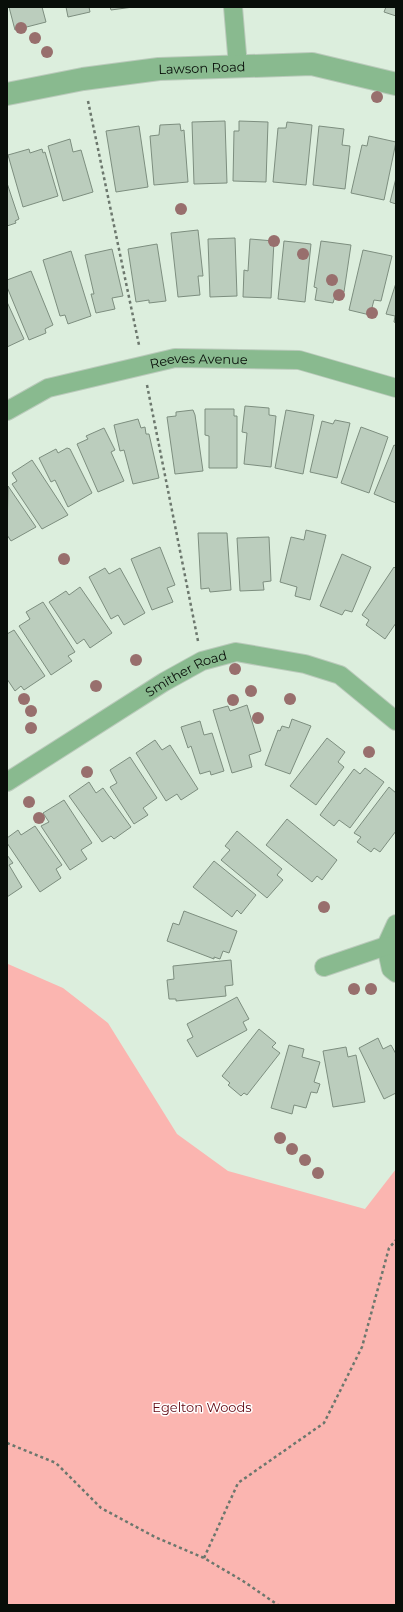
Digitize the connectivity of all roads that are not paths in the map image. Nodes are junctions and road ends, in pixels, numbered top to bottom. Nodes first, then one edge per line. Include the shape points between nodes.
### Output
1 (233, 7) edge
2 (238, 66) junction
3 (396, 84) edge
4 (7, 94) edge
5 (396, 388) edge
6 (7, 411) edge
7 (396, 721) edge
8 (7, 782) edge
9 (396, 924) edge
10 (386, 946) junction
11 (324, 967) dead end
12 (396, 973) edge

1 - 2 street
2 - 3 street, Lawson Road via 312,64
2 - 4 street, Lawson Road via 158,69 83,79
5 - 6 street, Reeves Avenue via 299,360 175,358 48,388
7 - 8 street, Smither Road via 340,675 305,664 236,652 202,661 164,682
9 - 10 street
10 - 11 street
10 - 12 street via 391,969

